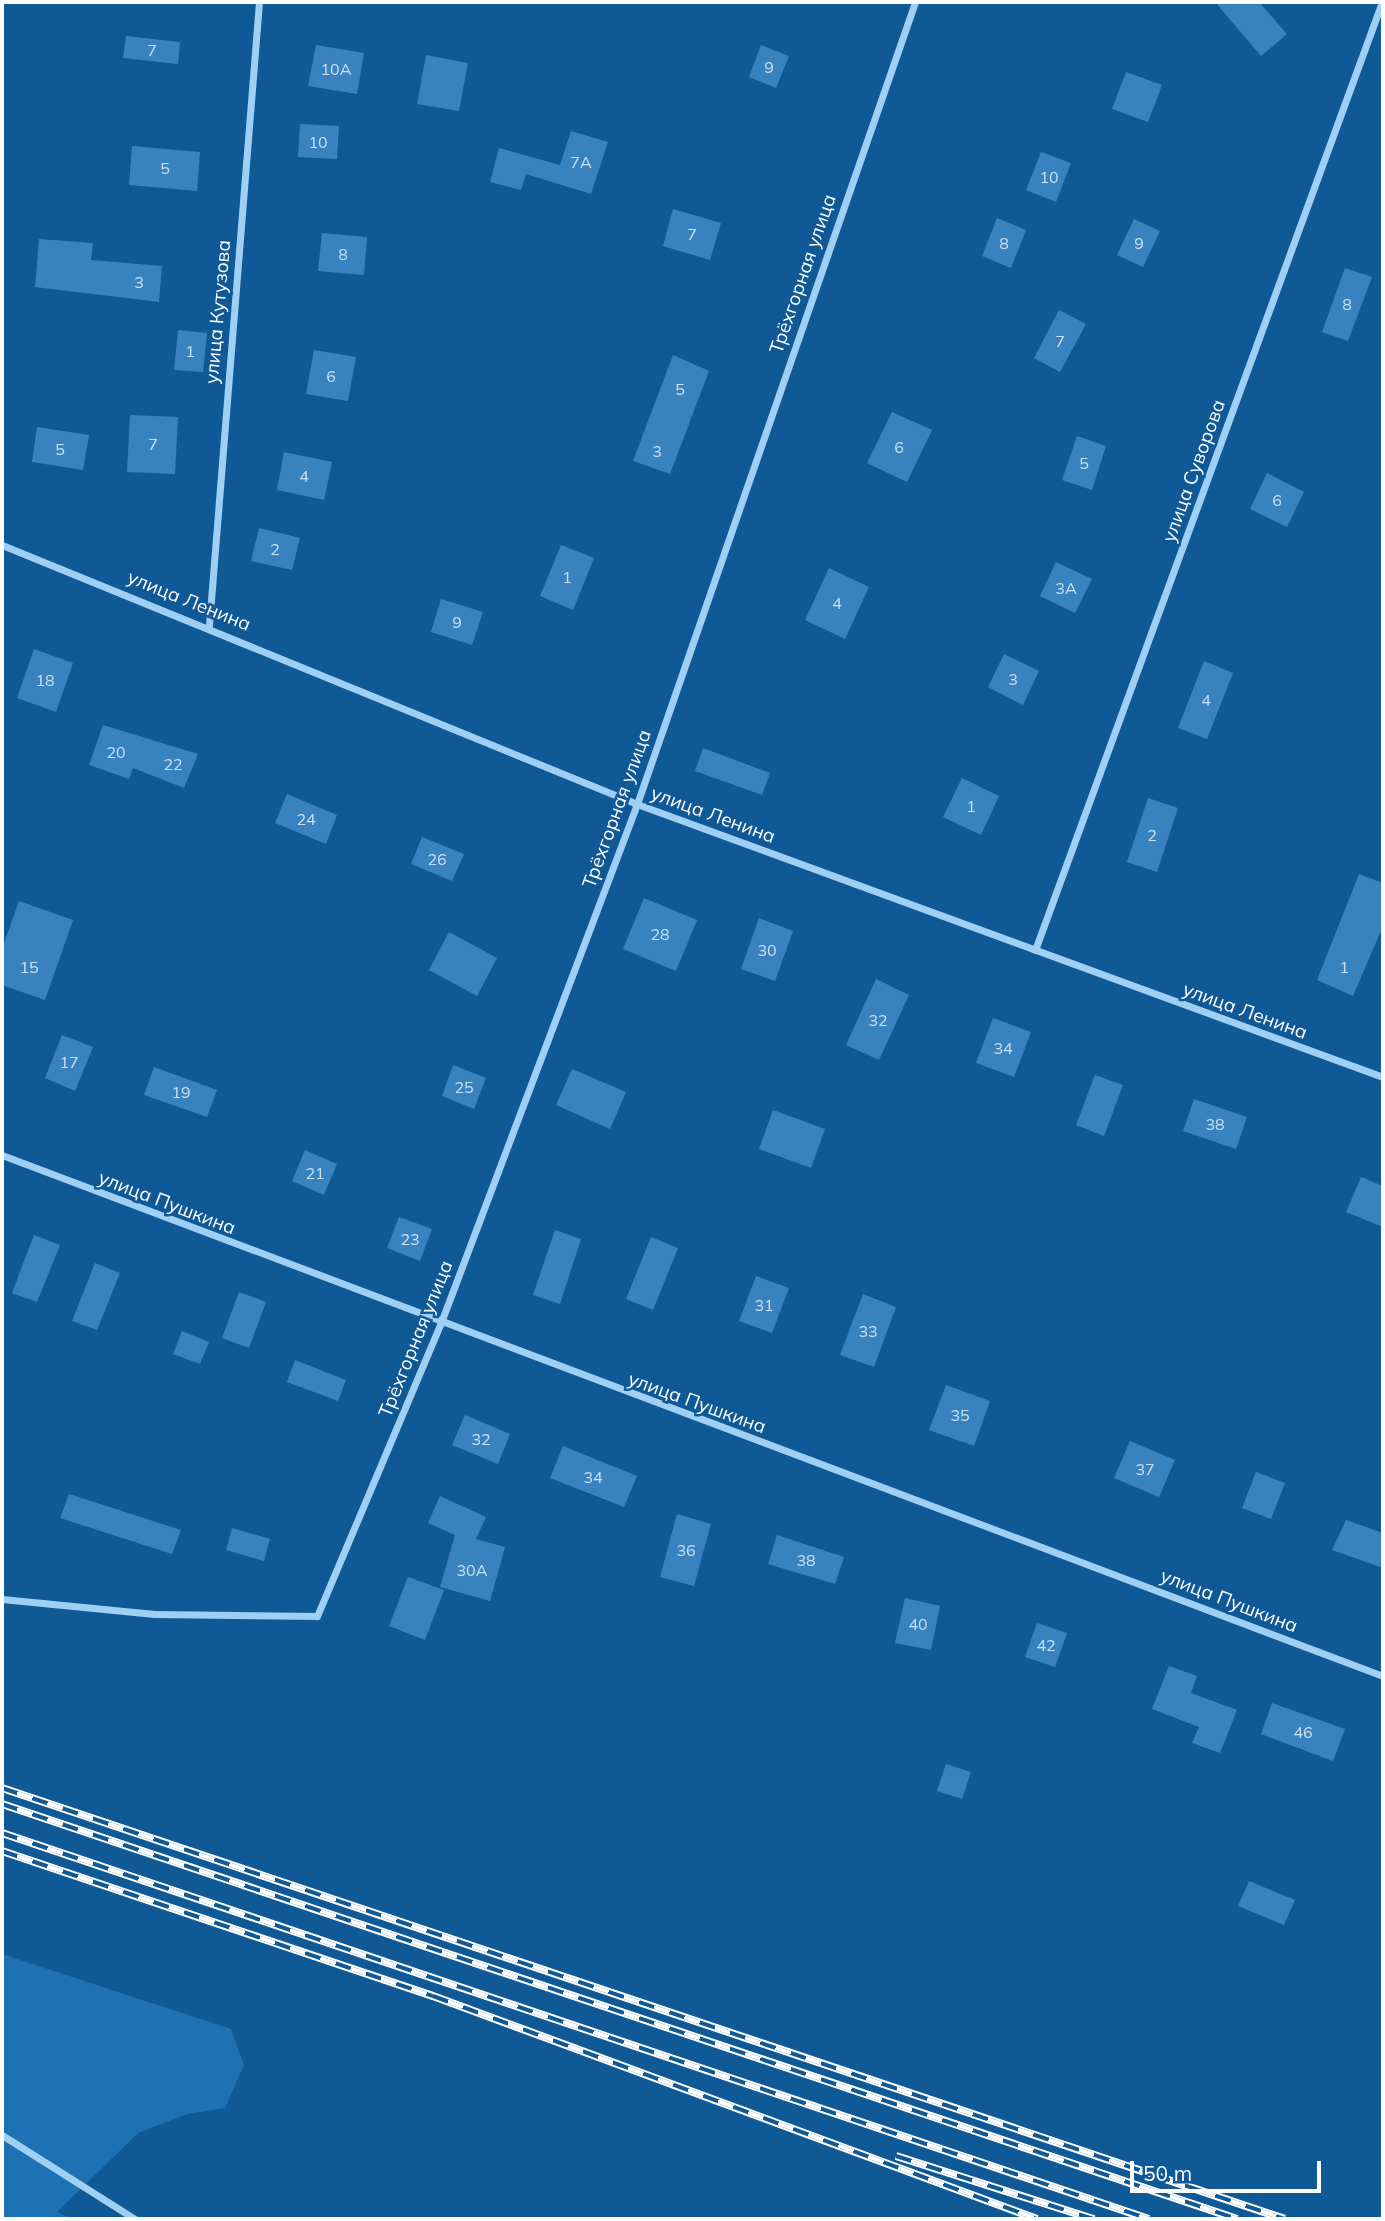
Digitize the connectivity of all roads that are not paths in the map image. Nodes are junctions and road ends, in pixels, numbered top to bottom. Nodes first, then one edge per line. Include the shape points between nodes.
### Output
1 (259, 2) edge
2 (915, 2) edge
3 (1382, 2) edge
4 (2, 545) edge
5 (209, 625) junction
6 (638, 804) junction
7 (1035, 950) junction
8 (1383, 1077) edge
9 (2, 1155) edge
10 (440, 1325) junction
11 (2, 1599) edge
12 (1383, 1676) edge
13 (2, 2135) edge
14 (135, 2219) edge

1 - 5 street, улица Кутузова
2 - 6 street, Трёхгорная улица
3 - 7 street, улица Суворова
4 - 5 street, улица Ленина
5 - 6 street, улица Ленина
6 - 7 street, улица Ленина
6 - 10 street, Трёхгорная улица
7 - 8 street, улица Ленина
9 - 10 street, улица Пушкина
10 - 11 street, Трёхгорная улица via 317,1616 154,1614
10 - 12 street, улица Пушкина
13 - 14 street

